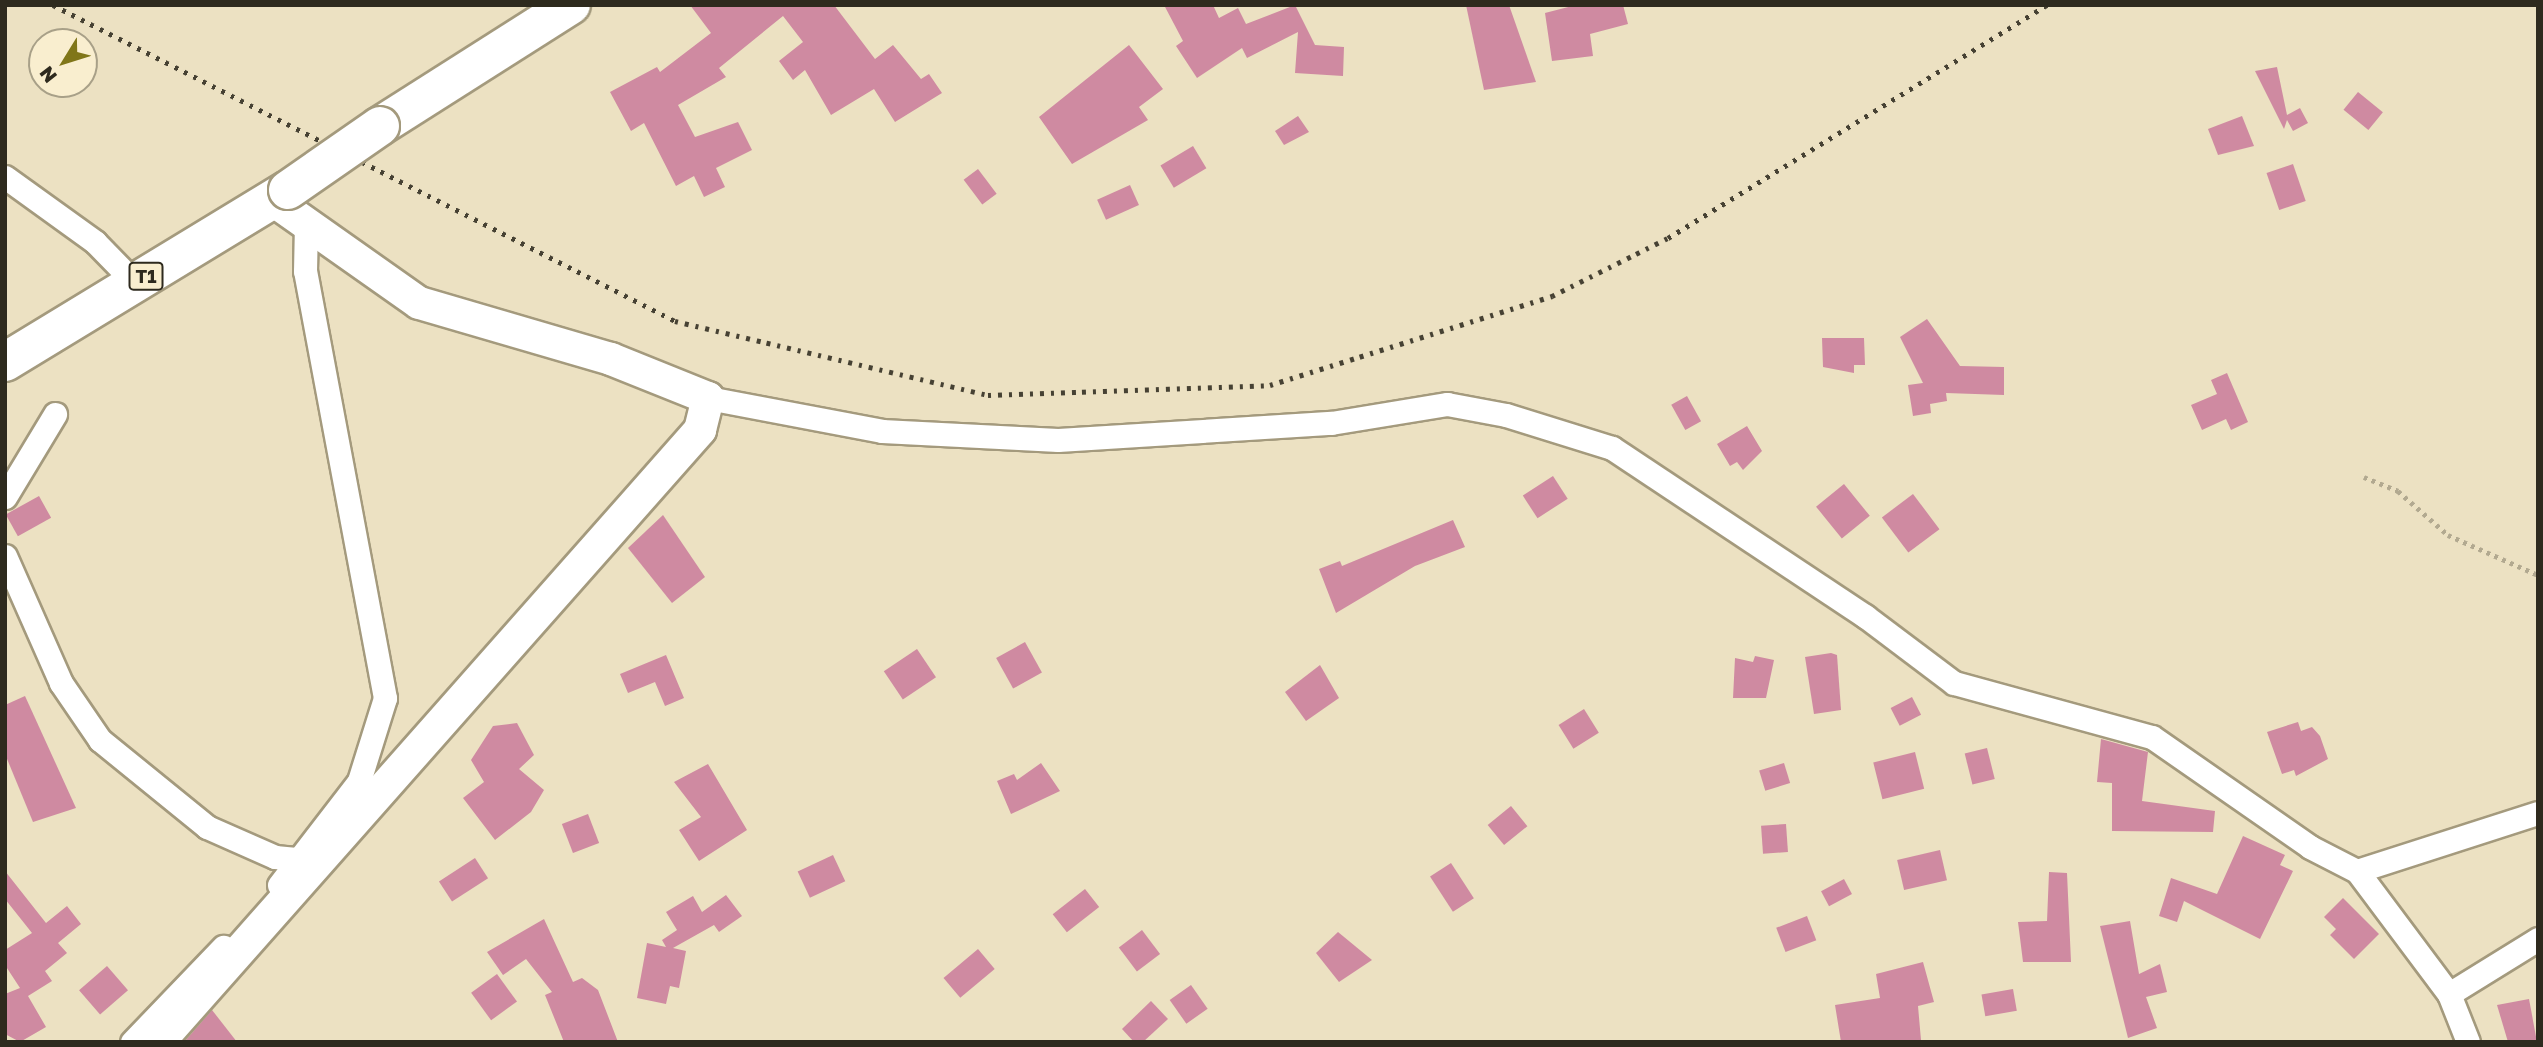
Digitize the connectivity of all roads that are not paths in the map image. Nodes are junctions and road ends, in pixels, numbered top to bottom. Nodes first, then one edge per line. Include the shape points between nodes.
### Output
1 (571, 5) edge
2 (5, 177) edge
3 (281, 195) junction
4 (306, 224) junction
5 (135, 283) junction
6 (5, 362) edge
7 (708, 398) junction
8 (55, 414) dead end
9 (5, 497) edge
10 (5, 556) edge
11 (2538, 813) edge
12 (299, 859) junction
13 (2357, 871) junction
14 (2538, 939) edge
15 (2449, 994) junction
16 (132, 1042) edge
17 (159, 1042) edge
18 (2468, 1042) edge

1 - 3 highway, T1, bridge
2 - 5 street via 95,242
3 - 4 street
3 - 5 highway, T1
4 - 7 street via 419,303 611,359
4 - 12 street via 305,271 385,698 359,781
5 - 6 highway, T1
7 - 13 street via 883,431 1058,440 1331,423 1447,404 1506,415 1612,448 1865,616 1954,683 2152,737 2310,847
7 - 17 street via 700,430
8 - 9 street
10 - 12 street via 61,682 100,740 206,827 275,857
11 - 13 street
12 - 16 street
13 - 15 street
14 - 15 street
15 - 18 street

